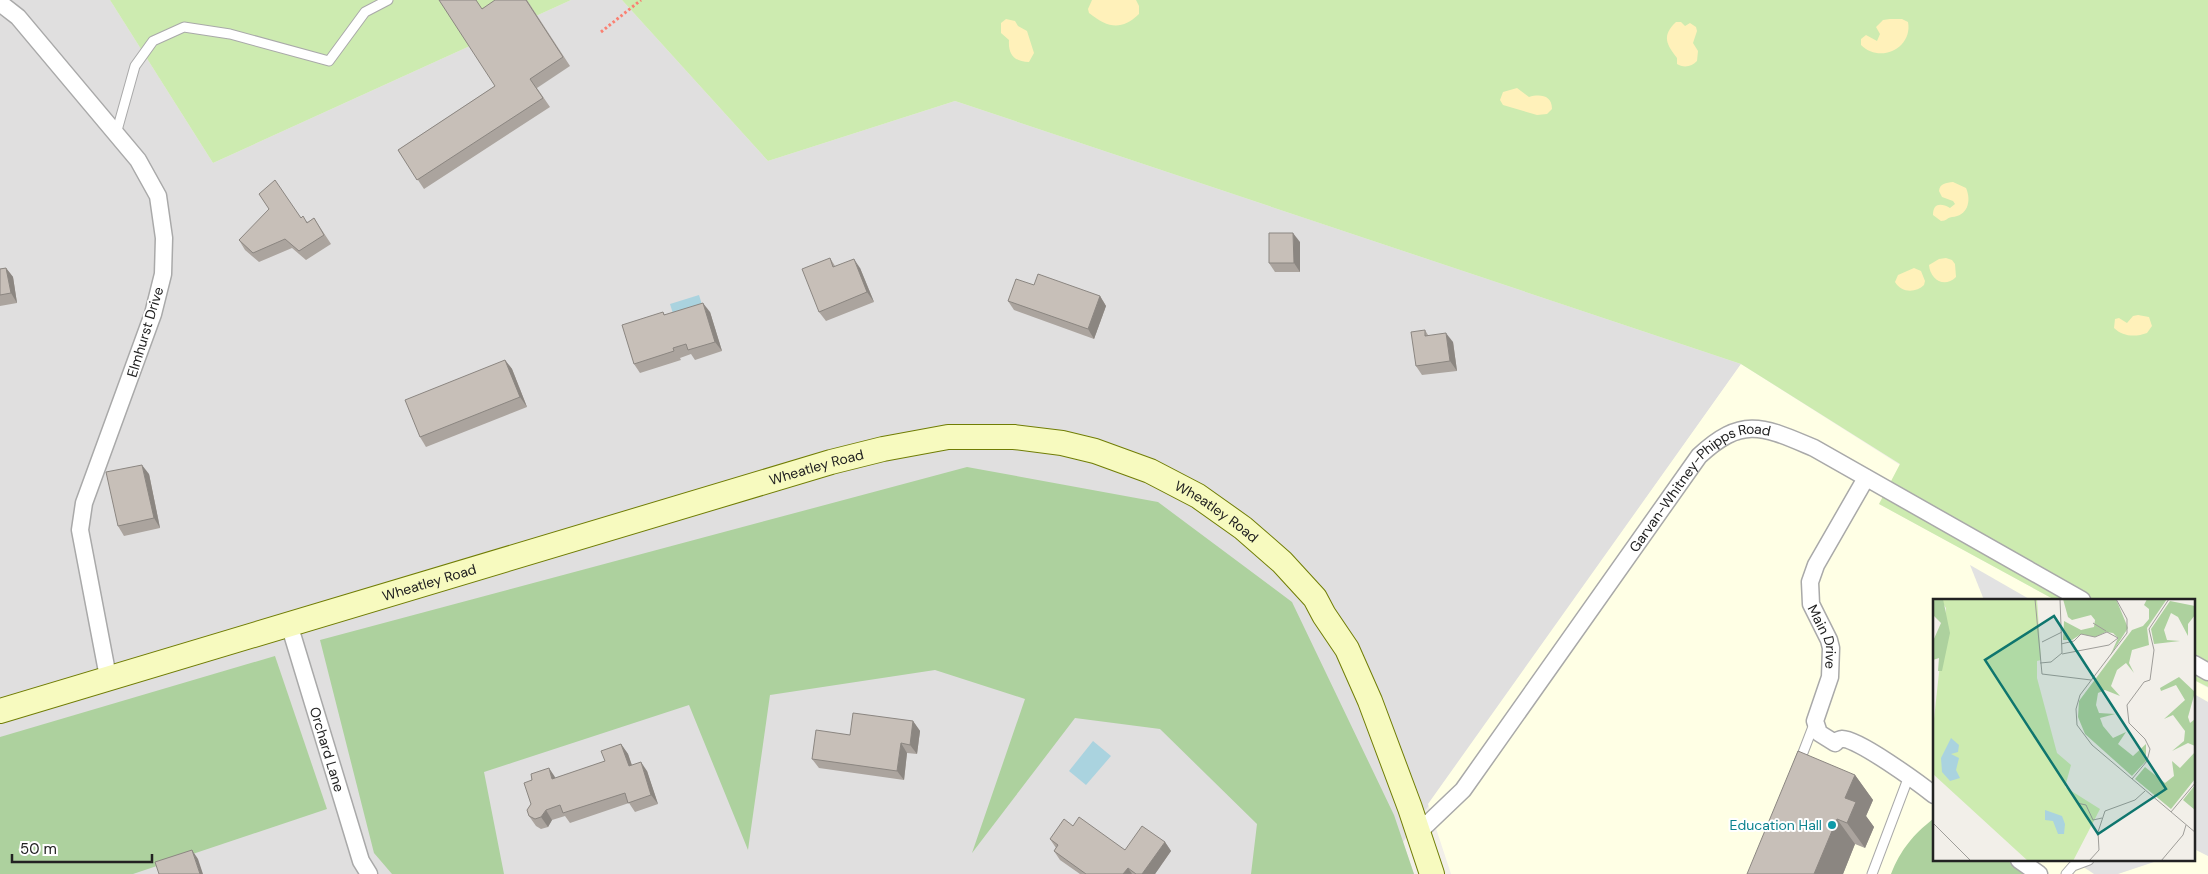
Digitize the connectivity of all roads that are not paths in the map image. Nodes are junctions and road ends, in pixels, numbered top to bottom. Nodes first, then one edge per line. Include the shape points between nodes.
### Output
1 (388, 0) edge
2 (0, 3) edge
3 (116, 134) junction
4 (1866, 478) junction
5 (2080, 599) edge
6 (289, 624) junction
7 (2196, 665) edge
8 (2208, 672) edge
9 (108, 677) junction
10 (0, 711) edge
11 (1815, 721) junction
12 (1794, 774) edge
13 (1909, 776) junction
14 (1933, 794) edge
15 (1418, 832) junction
16 (2022, 862) edge
17 (2084, 862) edge
18 (369, 874) edge
19 (1432, 874) edge
20 (1872, 874) edge
21 (2039, 874) edge
22 (2066, 874) edge

1 - 3 lane via 365,12 329,61 230,34 184,27 153,41 135,66
2 - 3 street, Elmhurst Drive via 18,17
3 - 9 street, Elmhurst Drive via 138,160 158,196 164,238 162,274 153,314 84,503 80,530
4 - 5 street, Garvan-Whitney-Phipps Road
4 - 11 street, Main Drive via 1816,565 1810,582 1811,604 1831,648 1830,677
4 - 15 street, Garvan-Whitney-Phipps Road via 1814,448 1768,429 1734,431 1712,444 1699,456 1463,790
6 - 9 main road, Wheatley Road
6 - 15 main road, Wheatley Road via 883,449 948,437 1014,437 1062,443 1150,471 1198,496 1243,528 1282,562 1315,598 1347,649 1370,701
6 - 18 street, Orchard Lane via 361,861
7 - 8 street
9 - 10 main road, Wheatley Road
11 - 12 lane
11 - 13 street via 1819,733 1835,743 1848,739
13 - 14 street
13 - 20 lane
15 - 19 main road, Wheatley Road
16 - 21 street
17 - 22 lane via 2073,866

